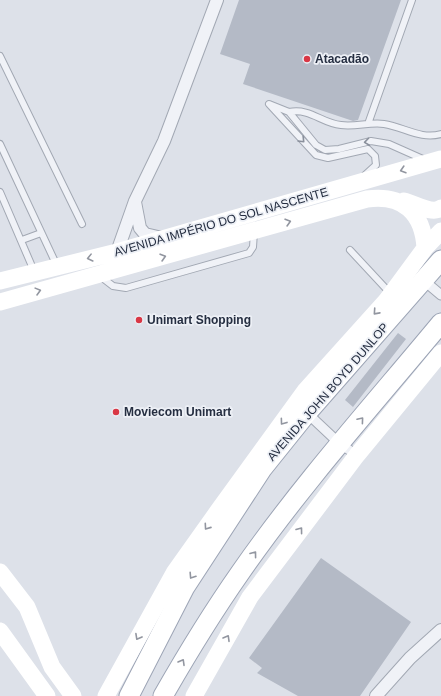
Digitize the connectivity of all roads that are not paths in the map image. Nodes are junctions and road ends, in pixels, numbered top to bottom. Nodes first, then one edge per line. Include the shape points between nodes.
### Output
1 (217, 0) edge
2 (412, 0) edge
3 (0, 56) edge
4 (289, 112) junction
5 (368, 124) junction
6 (441, 134) edge
7 (0, 144) edge
8 (437, 164) edge
9 (353, 185) junction
10 (0, 192) edge
11 (135, 201) junction
12 (399, 202) junction
13 (441, 208) edge
14 (82, 224) dead end
15 (441, 231) edge
16 (41, 233) junction
17 (164, 239) junction
18 (22, 240) junction
19 (426, 248) junction
20 (350, 250) dead end
21 (117, 252) junction
22 (441, 260) edge
23 (57, 266) junction
24 (35, 272) junction
25 (417, 274) junction
26 (0, 280) edge
27 (391, 294) junction
28 (441, 295) edge
29 (0, 302) edge
30 (441, 323) edge
31 (441, 353) edge
32 (301, 409) junction
33 (340, 444) junction
34 (357, 455) junction
35 (0, 572) edge
36 (441, 630) edge
37 (0, 631) edge
38 (47, 696) edge
39 (73, 696) edge
40 (106, 696) edge
41 (129, 696) edge
42 (162, 696) edge
43 (194, 696) edge
44 (376, 696) edge

1 - 11 street via 164,141
2 - 5 lane
3 - 14 lane
4 - 5 lane via 299,110 341,125
8 -> 4 lane via 388,144 371,141 325,150 316,145
4 -> 9 lane via 270,104 316,155 328,158 368,149 375,156 376,165
5 - 6 lane via 384,124 419,134
7 - 16 lane
8 -> 9 main road, AVENIDA IMPÉRIO DO SOL NASCENTE
9 - 17 main road, AVENIDA IMPÉRIO DO SOL NASCENTE
10 - 18 lane
11 - 17 street via 140,228 145,234
11 - 21 street
12 - 13 main road, AVENIDA IMPÉRIO DO SOL NASCENTE via 427,209
12 - 19 main road via 411,210 422,228
29 -> 12 main road, AVENIDA IMPÉRIO DO SOL NASCENTE via 367,199 379,197
15 - 19 main road
16 - 18 lane
16 - 23 lane
17 - 21 main road, AVENIDA IMPÉRIO DO SOL NASCENTE
18 - 24 lane
19 - 25 main road
20 - 27 lane
21 -> 23 main road, AVENIDA IMPÉRIO DO SOL NASCENTE
22 - 25 main road, AVENIDA JOHN BOYD DUNLOP
23 - 24 main road, AVENIDA IMPÉRIO DO SOL NASCENTE
24 - 26 main road, AVENIDA IMPÉRIO DO SOL NASCENTE
25 - 27 main road
25 - 28 street
25 - 32 main road, AVENIDA JOHN BOYD DUNLOP
27 -> 32 main road via 306,390
33 -> 30 main road
31 - 34 main road
32 - 33 street
32 -> 40 main road via 174,573
32 -> 41 main road, AVENIDA JOHN BOYD DUNLOP via 185,587
33 - 34 street
42 -> 33 main road via 240,572
43 -> 34 main road via 250,598
35 - 39 main road via 27,607 52,666
36 - 44 street via 410,658
37 - 38 main road

